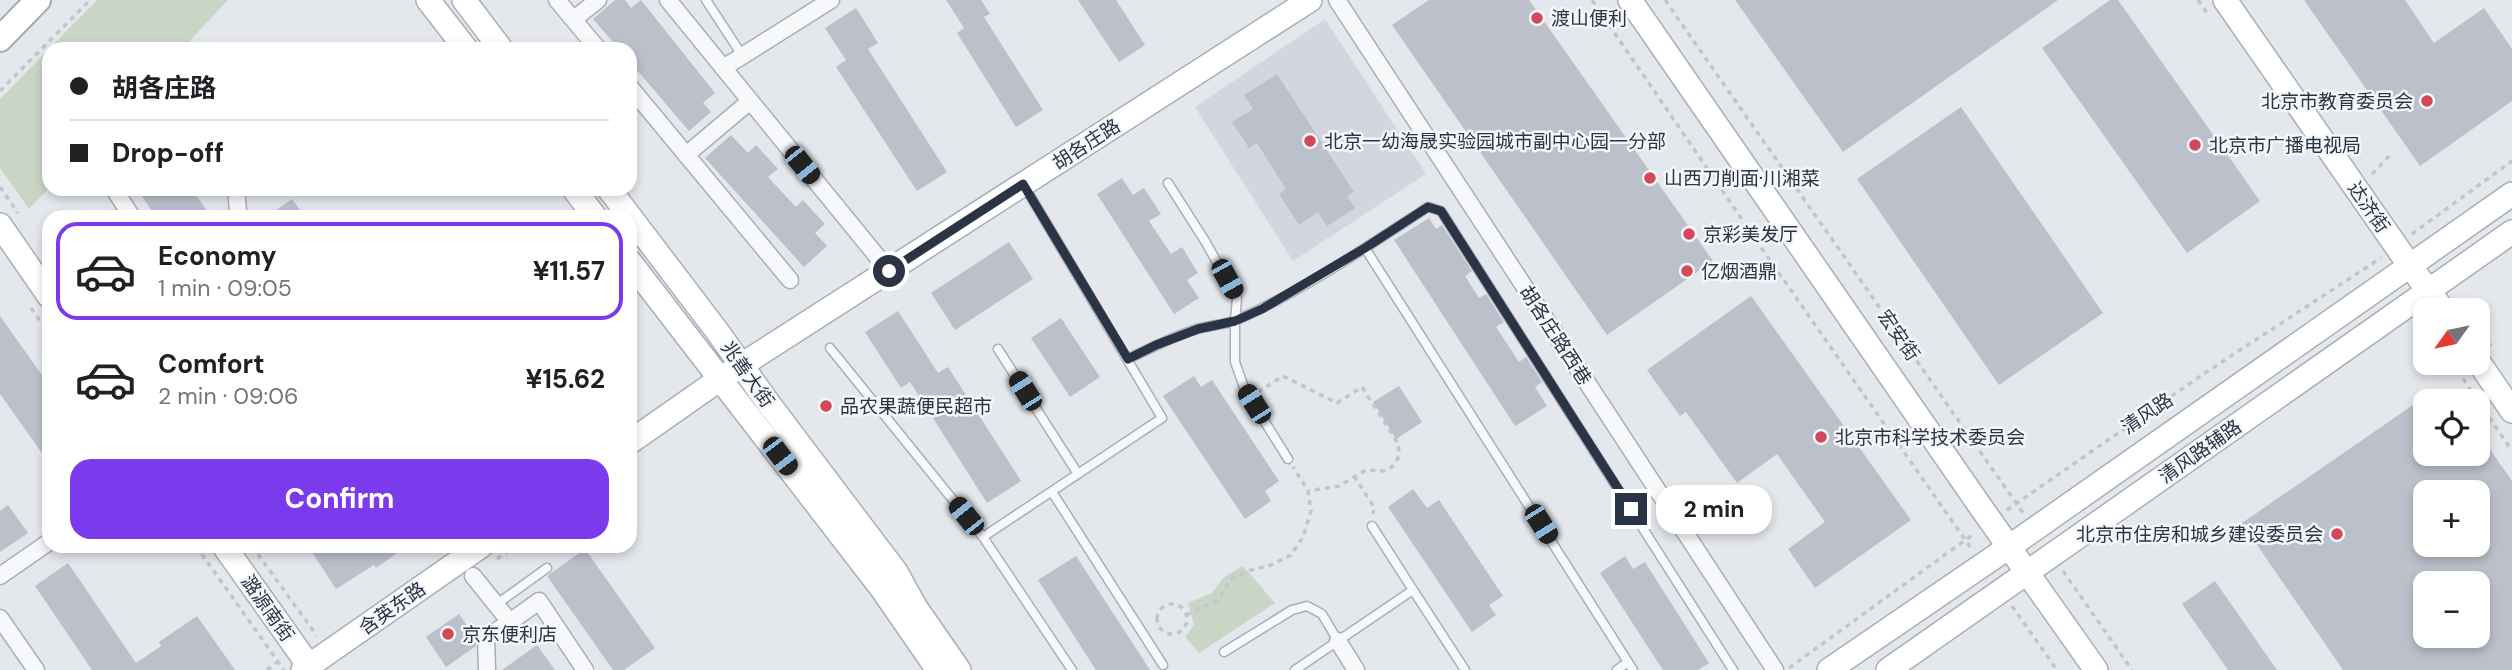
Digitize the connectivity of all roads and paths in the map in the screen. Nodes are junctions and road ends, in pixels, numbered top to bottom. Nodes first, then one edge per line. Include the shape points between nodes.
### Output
1 (38, 0) edge
2 (90, 0) edge
3 (428, 0) edge
4 (464, 0) edge
5 (557, 0) edge
6 (598, 0) edge
7 (668, 0) edge
8 (706, 0) edge
9 (831, 0) edge
10 (1310, 0) edge
11 (1337, 0) edge
12 (1592, 0) edge
13 (1630, 0) edge
14 (1665, 0) edge
15 (2225, 0) edge
16 (574, 19) junction
17 (0, 38) edge
18 (48, 42) edge
19 (461, 42) edge
20 (496, 42) edge
21 (592, 42) edge
22 (42, 49) edge
23 (742, 55) junction
24 (723, 68) junction
25 (0, 91) edge
26 (637, 96) edge
27 (749, 102) junction
28 (2392, 153) dead end
29 (686, 155) junction
30 (2512, 161) edge
31 (2372, 174) dead end
32 (1168, 183) dead end
33 (1023, 184) junction
34 (2512, 194) edge
35 (613, 196) edge
36 (624, 210) edge
37 (0, 225) edge
38 (637, 227) edge
39 (2512, 232) edge
40 (2396, 246) junction
41 (1365, 248) junction
42 (2410, 266) junction
43 (637, 271) edge
44 (889, 271) junction
45 (790, 280) dead end
46 (42, 286) edge
47 (2430, 290) junction
48 (2435, 298) edge
49 (1235, 321) junction
50 (830, 348) dead end
51 (998, 349) dead end
52 (1128, 359) junction
53 (742, 366) junction
54 (2488, 375) edge
55 (720, 379) junction
56 (1254, 404) junction
57 (2512, 411) edge
58 (2490, 419) edge
59 (637, 437) edge
60 (2512, 451) edge
61 (1288, 459) joint
62 (1078, 474) junction
63 (1354, 476) junction
64 (1308, 491) junction
65 (1052, 492) junction
66 (2016, 503) junction
67 (1991, 522) junction
68 (1372, 526) joint
69 (2034, 529) junction
70 (983, 537) junction
71 (1966, 540) junction
72 (42, 546) edge
73 (2009, 547) junction
74 (201, 553) edge
75 (229, 553) edge
76 (256, 553) edge
77 (471, 553) edge
78 (2052, 554) junction
79 (1983, 565) junction
80 (547, 568) dead end
81 (2026, 572) junction
82 (0, 576) edge
83 (473, 576) dead end
84 (1413, 590) junction
85 (2001, 590) junction
86 (497, 604) junction
87 (1186, 615) junction
88 (0, 618) edge
89 (510, 622) junction
90 (1338, 641) junction
91 (1224, 652) dead end
92 (313, 665) edge
93 (1163, 665) dead end
94 (1630, 666) edge
95 (36, 670) edge
96 (284, 670) edge
97 (487, 670) edge
98 (585, 670) edge
99 (938, 670) edge
100 (959, 670) edge
101 (1072, 670) edge
102 (1295, 670) edge
103 (1356, 670) edge
104 (1465, 670) edge
105 (1617, 670) edge
106 (1733, 670) edge
107 (1775, 670) edge
108 (1786, 670) edge
109 (1829, 670) edge
110 (1888, 670) edge
111 (2057, 670) edge
112 (2096, 670) edge
113 (2132, 670) edge

1 - 17 main road
2 - 18 path
3 - 19 street
4 - 20 street
5 - 16 street
6 - 16 street
7 - 24 street
8 - 23 lane
9 - 23 street
10 - 33 street, 胡各庄路
11 - 107 street, 胡各庄路西巷
12 - 71 path
13 - 67 street, 宏安街
14 - 66 path, 宏安街
15 - 40 street, 达济街
16 - 21 street
22 - 25 path
23 - 24 street
24 - 27 street
26 - 29 street
27 - 29 street
27 - 44 street
28 - 31 path
29 - 45 street
30 - 40 path, 清风路
32 - 49 lane via 1237,298
33 - 44 street, 胡各庄路
33 - 52 lane
34 - 42 street, 清风路
35 - 36 street, 兆善大街
37 - 46 street
38 - 53 street, 兆善大街
39 - 47 street, 清风路辅路
40 - 42 street, 达济街
40 - 66 path, 清风路
41 - 49 lane
41 - 94 lane
41 - 106 lane via 1428,207 1441,211
42 - 47 street, 达济街
42 - 69 street, 清风路
43 - 55 street, 兆善大街
44 - 53 street, 胡各庄路
47 - 48 street, 达济街
47 - 78 street, 清风路辅路
49 - 52 lane via 1198,329
49 - 56 lane via 1235,362
50 - 70 lane
51 - 62 lane
52 - 62 lane via 1162,418
53 - 55 street, 胡各庄路
53 - 100 street, 兆善大街 via 896,572
54 - 57 street
55 - 59 street
55 - 99 street, 兆善大街 via 882,589
56 - 61 lane
56 - 63 path via 1257,392 1283,376 1337,402 1362,387 1398,445 1398,458 1383,471 1366,470
58 - 60 path
61 - 64 path
62 - 65 lane
63 - 64 path via 1339,486
63 - 68 path via 1374,507
64 - 87 path via 1311,511 1291,555 1230,580 1218,600
65 - 70 lane
65 - 93 lane
66 - 67 path, 清风路
66 - 69 path, 宏安街
67 - 71 path, 清风路
67 - 73 street, 宏安街
68 - 84 lane
69 - 73 street, 清风路
70 - 101 lane
71 - 79 path
71 - 108 path, 清风路
72 - 82 street
73 - 79 street, 清风路
73 - 81 street, 宏安街
74 - 96 path, 潞源南街
75 - 92 street, 潞源南街
76 - 92 path, 潞源南街
77 - 92 street, 含英东路
78 - 81 street, 清风路辅路
78 - 113 path
79 - 109 street, 清风路
80 - 86 lane
81 - 85 street, 清风路辅路
81 - 112 street, 宏安街
83 - 86 street
84 - 90 lane
84 - 104 lane
85 - 110 street, 清风路辅路
85 - 111 path
86 - 89 street
87 - 87 path via 1170,604 1158,613 1157,623 1167,634 1176,634 1184,628
88 - 95 street
89 - 97 street via 486,638
89 - 98 street via 538,601
90 - 91 lane via 1322,614 1307,606 1292,610
90 - 102 lane
90 - 103 street
94 - 105 lane

